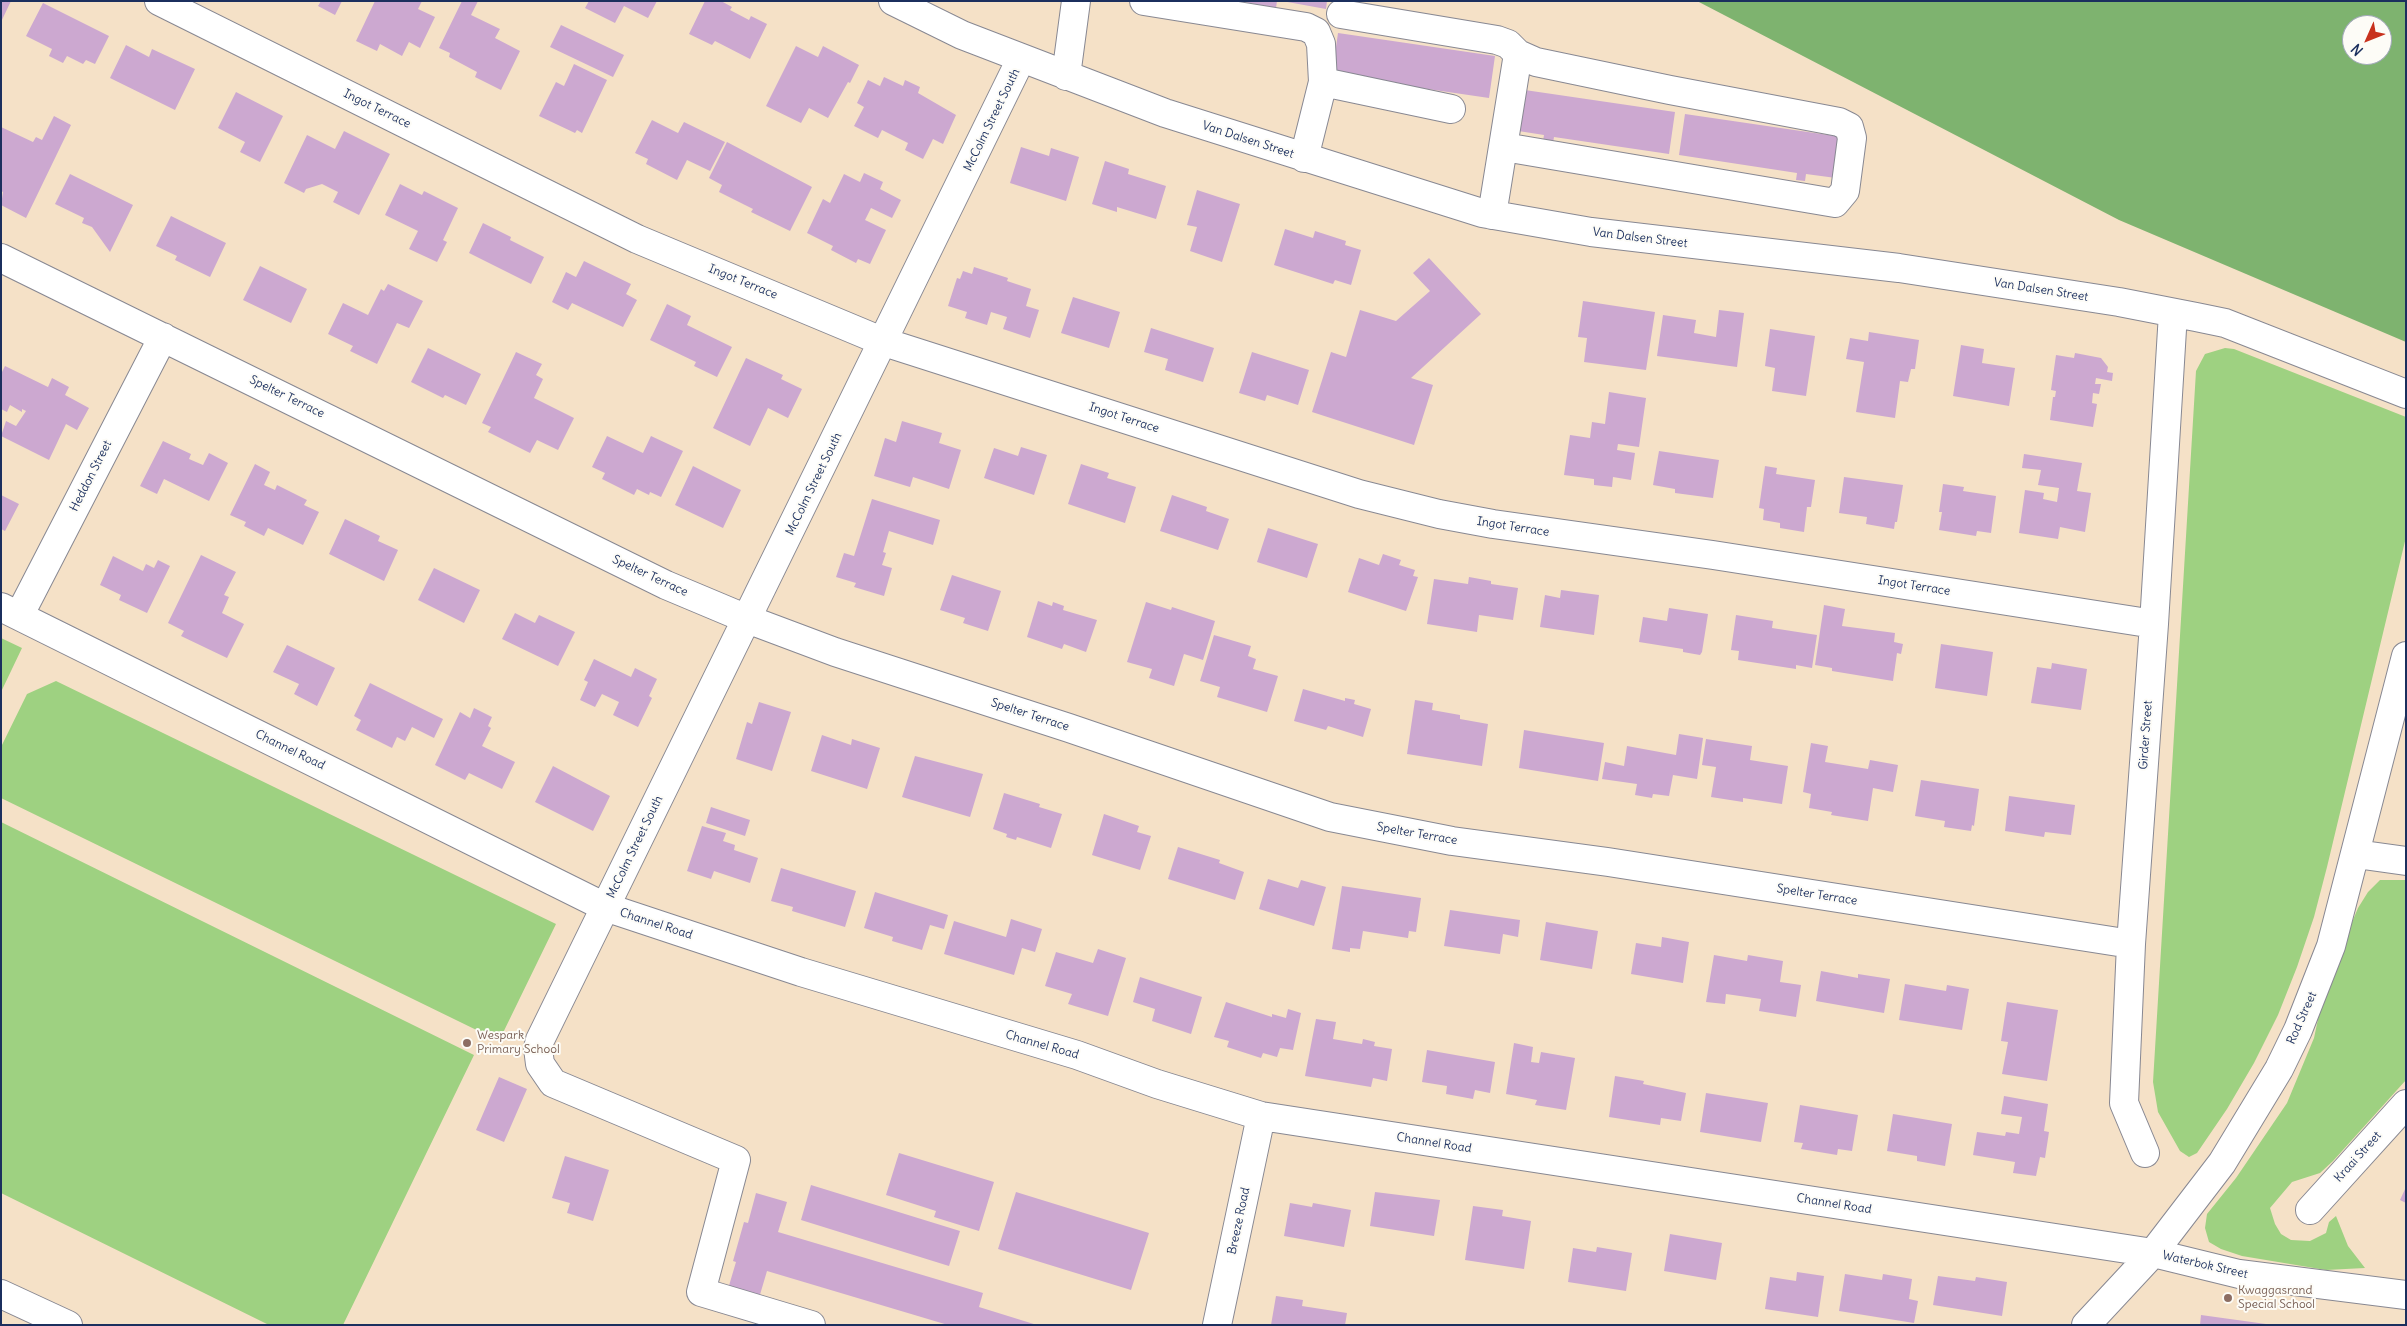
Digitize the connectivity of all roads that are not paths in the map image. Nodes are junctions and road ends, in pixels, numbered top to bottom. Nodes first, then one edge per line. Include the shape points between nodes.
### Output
1 (159, 1) edge
2 (894, 1) edge
3 (1076, 1) edge
4 (1144, 1) edge
5 (1341, 14) dead end
6 (1518, 54) junction
7 (1021, 59) junction
8 (1066, 76) junction
9 (1323, 82) junction
10 (1451, 109) dead end
11 (1504, 147) junction
12 (1304, 158) junction
13 (1492, 215) junction
14 (1, 258) edge
15 (2173, 313) junction
16 (163, 337) junction
17 (884, 342) junction
18 (2406, 394) edge
19 (10, 612) edge
20 (747, 619) junction
21 (2154, 624) junction
22 (2406, 656) edge
23 (2356, 854) junction
24 (2406, 861) edge
25 (605, 907) junction
26 (2131, 944) junction
27 (2406, 1104) edge
28 (1261, 1116) junction
29 (2146, 1153) dead end
30 (2310, 1210) dead end
31 (2153, 1254) junction
32 (1, 1294) edge
33 (2406, 1296) edge
34 (54, 1322) edge
35 (811, 1325) edge
36 (1217, 1325) edge
37 (2086, 1325) edge

1 - 17 street, Ingot Terrace via 637,239
2 - 7 street, Van Dalsen Street via 962,35
3 - 8 street
4 - 9 street via 1306,27 1316,32 1321,44
5 - 6 street via 1497,40 1508,44
6 - 11 street
6 - 11 street via 1536,62 1839,122 1849,128 1852,138 1845,191 1835,203
7 - 8 street, Van Dalsen Street
7 - 17 street, McColm Street South
8 - 12 street, Van Dalsen Street via 1165,113
9 - 10 street
9 - 12 street
11 - 13 street
12 - 13 street, Van Dalsen Street
13 - 15 street, Van Dalsen Street via 1590,232 1899,268
14 - 16 street, Spelter Terrace
15 - 18 street, Van Dalsen Street via 2225,323
15 - 21 street, Girder Street
16 - 19 street, Heddon Street
16 - 20 street, Spelter Terrace via 666,584
17 - 20 street, McColm Street South
17 - 21 street, Ingot Terrace via 1359,494 1439,514
19 - 25 street, Channel Road
20 - 25 street, McColm Street South
20 - 26 street, Spelter Terrace via 835,652 1330,817 1452,841 1618,863
21 - 26 street, Girder Street
22 - 23 street, Rod Street
23 - 24 street
23 - 31 street, Rod Street via 2331,946 2311,1002 2279,1069 2222,1163
25 - 28 street, Channel Road
25 - 35 street, McColm Street South via 540,1040 540,1064 549,1079 563,1089 736,1160 701,1292
26 - 29 street, Girder Street via 2124,1103
27 - 30 street, Kraai Street
28 - 31 street, Channel Road
28 - 36 street, Breeze Road
31 - 33 street, Waterbok Street via 2239,1274
31 - 37 street, Rod Street
32 - 34 street

